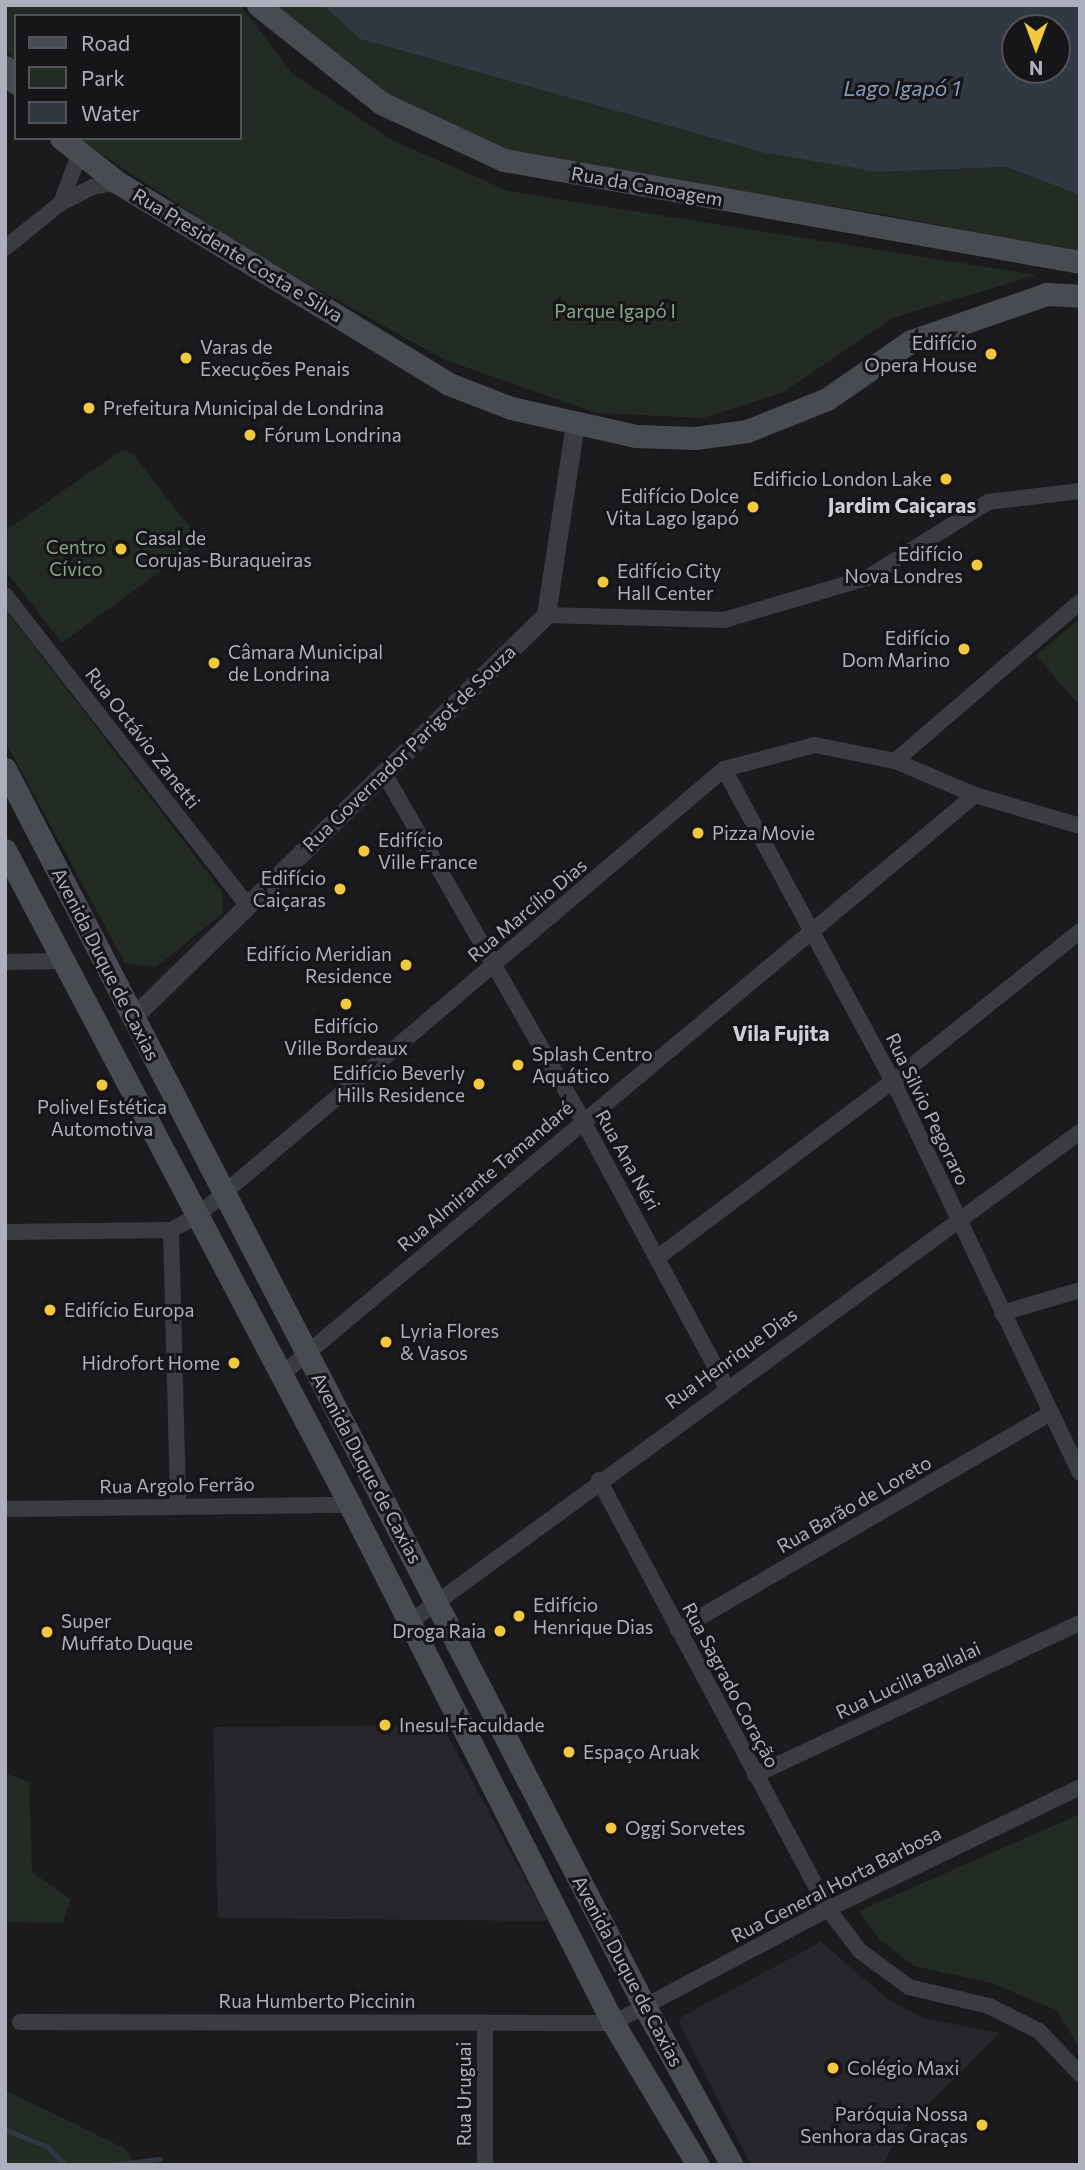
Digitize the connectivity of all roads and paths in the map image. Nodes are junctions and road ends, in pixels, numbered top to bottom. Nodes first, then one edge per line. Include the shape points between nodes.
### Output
1 (258, 5) edge
2 (63, 140) edge
3 (79, 155) junction
4 (117, 182) junction
5 (61, 203) junction
6 (5, 248) edge
7 (1080, 262) edge
8 (1080, 296) edge
9 (575, 423) junction
10 (1080, 491) edge
11 (5, 595) edge
12 (1080, 602) edge
13 (546, 615) junction
14 (895, 761) junction
15 (5, 769) edge
16 (724, 769) junction
17 (384, 773) junction
18 (975, 794) junction
19 (1080, 826) edge
20 (5, 850) edge
21 (248, 906) junction
22 (78, 909) junction
23 (44, 925) junction
24 (812, 929) junction
25 (1080, 931) edge
26 (62, 961) junction
27 (5, 962) edge
28 (492, 967) junction
29 (134, 1016) junction
30 (893, 1080) junction
31 (185, 1119) junction
32 (583, 1121) junction
33 (1080, 1132) edge
34 (153, 1134) junction
35 (222, 1194) junction
36 (197, 1216) junction
37 (958, 1220) junction
38 (171, 1230) junction
39 (5, 1232) edge
40 (657, 1258) junction
41 (1080, 1290) edge
42 (1002, 1313) junction
43 (307, 1353) junction
44 (281, 1375) junction
45 (727, 1388) junction
46 (1051, 1413) junction
47 (309, 1427) junction
48 (1074, 1446) edge
49 (359, 1453) junction
50 (1080, 1473) edge
51 (599, 1480) junction
52 (350, 1505) junction
53 (177, 1506) junction
54 (5, 1509) edge
55 (437, 1600) junction
56 (410, 1622) junction
57 (1080, 1623) edge
58 (678, 1630) junction
59 (481, 1762) junction
60 (755, 1775) junction
61 (1080, 1787) edge
62 (554, 1829) junction
63 (828, 1909) junction
64 (645, 2007) junction
65 (20, 2022) dead end
66 (485, 2023) junction
67 (613, 2023) junction
68 (1080, 2074) edge
69 (485, 2165) edge
70 (698, 2165) edge
71 (732, 2165) edge

1 - 7 main road, Rua da Canoagem via 381,103 504,160
2 - 3 main road, Rua Presidente Costa e Silva
3 - 4 main road, Rua Presidente Costa e Silva
3 - 5 street
4 - 5 street via 93,187
4 - 9 main road, Rua Presidente Costa e Silva via 449,384 511,408
5 - 6 street
8 - 9 main road, Rua Presidente Costa e Silva via 1047,294 911,341 827,399 747,431 666,439
9 - 13 street
10 - 13 street via 988,502 867,578 724,620
11 - 21 street, Rua Octávio Zanetti
12 - 14 street
13 - 17 street, Rua Governador Parigot de Souza
14 - 16 street, Rua Marcílio Dias via 815,746
14 - 18 street, Rua Marcílio Dias
15 - 22 main road, Avenida Duque de Caxias
16 - 24 street, Rua Silvio Pegoraro
16 - 28 street, Rua Marcílio Dias
17 - 21 street, Rua Governador Parigot de Souza
17 - 28 street, Rua Ana Néri
18 - 19 street, Rua Marcílio Dias
18 - 24 street, Rua Almirante Tamandaré
20 - 23 main road, Avenida Duque de Caxias
21 - 29 street, Rua Governador Parigot de Souza
22 - 23 main road
22 - 29 main road, Avenida Duque de Caxias
23 - 26 main road, Avenida Duque de Caxias
24 - 30 street, Rua Silvio Pegoraro
24 - 32 street, Rua Almirante Tamandaré
25 - 30 street
26 - 27 street
26 - 34 main road, Avenida Duque de Caxias
28 - 32 street, Rua Ana Néri
28 - 35 street, Rua Marcílio Dias
29 - 31 main road, Avenida Duque de Caxias
30 - 37 street, Rua Silvio Pegoraro
30 - 40 street
31 - 34 main road
31 - 35 main road, Avenida Duque de Caxias
32 - 40 street, Rua Ana Néri
32 - 43 street, Rua Almirante Tamandaré
33 - 37 street, Rua Henrique Dias
34 - 36 main road, Avenida Duque de Caxias
35 - 36 street, Rua Marcílio Dias
35 - 43 main road, Avenida Duque de Caxias
36 - 38 street, Rua Marcílio Dias
36 - 44 main road, Avenida Duque de Caxias
37 - 42 street, Rua Silvio Pegoraro
37 - 45 street, Rua Henrique Dias
38 - 39 street
38 - 53 street
40 - 45 street, Rua Ana Néri
41 - 42 street
42 - 46 street, Rua Silvio Pegoraro
43 - 44 street, Rua Almirante Tamandaré
43 - 49 main road, Avenida Duque de Caxias
44 - 47 main road, Avenida Duque de Caxias
45 - 51 street, Rua Henrique Dias
46 - 48 street, Rua Silvio Pegoraro
46 - 58 street, Rua Barão de Loreto
47 - 49 main road via 333,1426
47 - 52 main road, Avenida Duque de Caxias
48 - 50 street, Rua Silvio Pegoraro
49 - 55 main road, Avenida Duque de Caxias
51 - 55 street, Rua Henrique Dias
51 - 58 street, Rua Sagrado Coração
52 - 53 street, Rua Argolo Ferrão
52 - 56 main road, Avenida Duque de Caxias
53 - 54 street, Rua Argolo Ferrão
55 - 56 street, Rua Henrique Dias
55 - 62 main road, Avenida Duque de Caxias
56 - 59 main road, Avenida Duque de Caxias
57 - 60 street, Rua Lucilla Ballalai
58 - 60 street, Rua Sagrado Coração
59 - 62 main road via 529,1830
59 - 67 main road, Avenida Duque de Caxias
60 - 63 street, Rua Sagrado Coração
61 - 63 street, Rua General Horta Barbosa
62 - 64 main road, Avenida Duque de Caxias
63 - 64 street, Rua General Horta Barbosa
63 - 68 street, Rua Sagrado Coração via 860,1951 909,1987 989,2006 1039,2031
64 - 67 street, Rua General Horta Barbosa
64 - 71 main road, Avenida Duque de Caxias
65 - 66 street, Rua Humberto Piccinin
66 - 67 street, Rua Humberto Piccinin
66 - 69 street, Rua Uruguai
67 - 70 main road, Avenida Duque de Caxias

